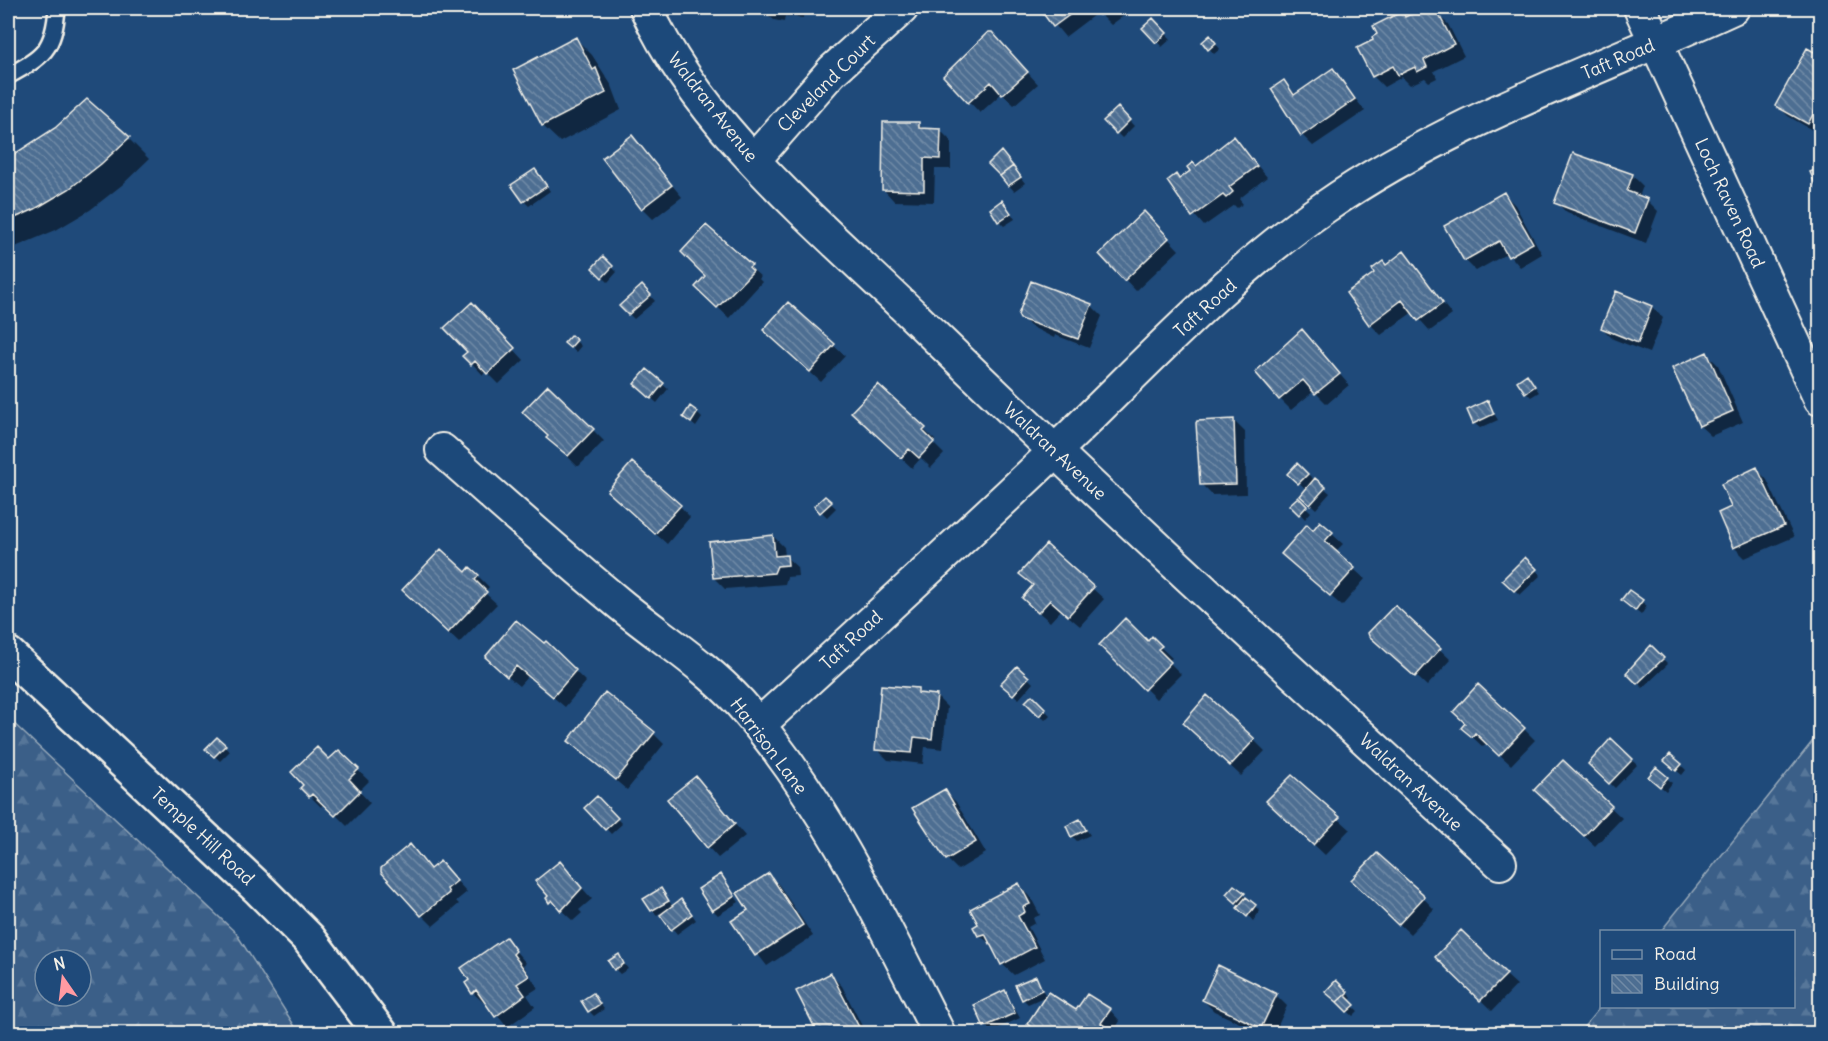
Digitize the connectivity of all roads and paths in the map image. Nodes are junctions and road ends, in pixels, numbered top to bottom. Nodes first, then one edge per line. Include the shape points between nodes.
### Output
1 (57, 8) edge
2 (646, 8) edge
3 (902, 8) edge
4 (1640, 8) edge
5 (1733, 8) edge
6 (1655, 43) junction
7 (8, 76) edge
8 (754, 160) junction
9 (1821, 399) edge
10 (442, 450) dead end
11 (1054, 452) junction
12 (8, 654) edge
13 (759, 725) junction
14 (1500, 863) dead end
15 (381, 1034) edge
16 (939, 1034) edge

1 - 7 lane via 55,31 40,58
2 - 8 street, Waldran Avenue via 674,59
3 - 8 street, Cleveland Court via 832,71
4 - 6 street, Loch Raven Road
5 - 6 street, Taft Road
6 - 9 street, Loch Raven Road
6 - 11 street, Taft Road via 1455,132 1385,168 1324,207 1275,244 1186,324
8 - 11 street, Waldran Avenue
10 - 13 street, Harrison Lane via 607,593 711,676
11 - 13 street, Taft Road
11 - 14 street, Waldran Avenue
12 - 15 main road, Temple Hill Road via 309,939
13 - 16 street, Harrison Lane via 848,860

